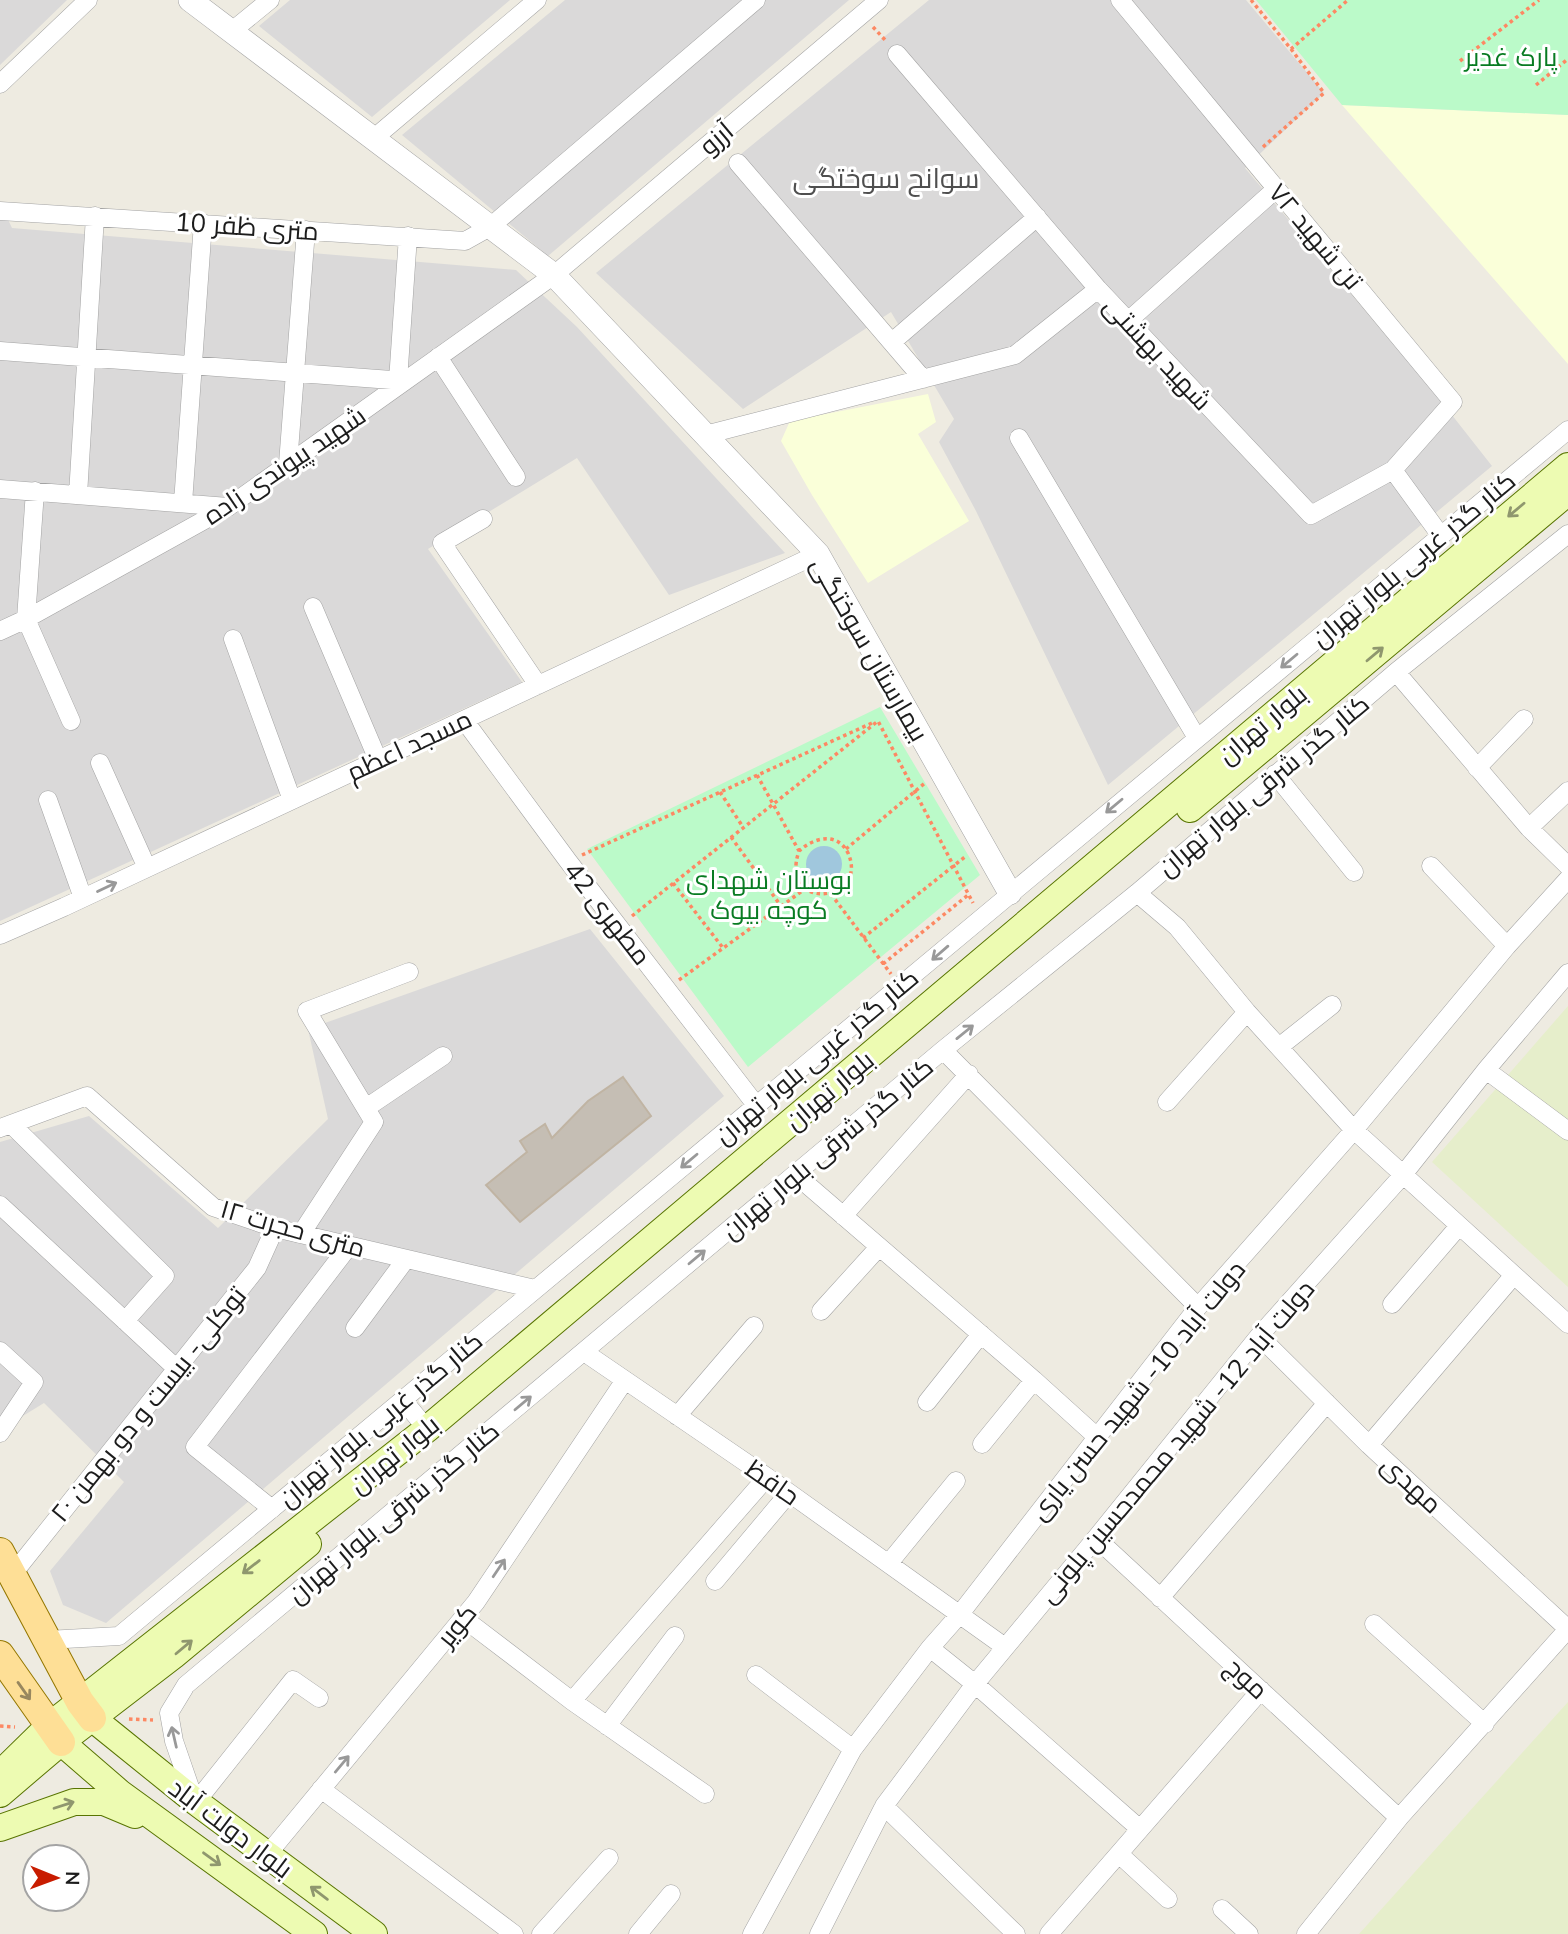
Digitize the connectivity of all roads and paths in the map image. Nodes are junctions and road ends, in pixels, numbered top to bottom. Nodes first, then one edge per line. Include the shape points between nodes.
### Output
1 (88, 0) edge
2 (190, 0) edge
3 (270, 0) edge
4 (537, 0) edge
5 (756, 0) edge
6 (879, 0) edge
7 (1120, 0) edge
8 (1251, 0) edge
9 (1348, 0) edge
10 (1539, 0) edge
11 (863, 14) junction
12 (232, 32) junction
13 (1291, 49) junction
14 (897, 54) joint
15 (1568, 59) edge
16 (1460, 61) dead end
17 (0, 84) edge
18 (1536, 85) dead end
19 (373, 139) junction
20 (1251, 157) junction
21 (738, 163) dead end
22 (1276, 189) junction
23 (0, 211) edge
24 (95, 216) junction
25 (1037, 217) junction
26 (203, 223) junction
27 (490, 227) junction
28 (306, 230) junction
29 (408, 236) junction
30 (554, 275) junction
31 (1098, 289) junction
32 (1128, 321) junction
33 (891, 342) junction
34 (0, 351) edge
35 (438, 357) junction
36 (86, 358) junction
37 (192, 366) junction
38 (294, 373) junction
39 (923, 379) junction
40 (401, 381) junction
41 (1568, 430) edge
42 (705, 435) junction
43 (1019, 438) dead end
44 (288, 464) junction
45 (1568, 466) edge
46 (1393, 470) junction
47 (516, 477) dead end
48 (0, 489) edge
49 (35, 491) junction
50 (1568, 492) edge
51 (78, 495) junction
52 (183, 503) junction
53 (228, 507) junction
54 (483, 519) dead end
55 (1568, 534) edge
56 (1441, 536) junction
57 (818, 554) junction
58 (313, 607) dead end
59 (26, 619) junction
60 (0, 631) edge
61 (233, 639) dead end
62 (1396, 672) junction
63 (538, 685) junction
64 (905, 707) junction
65 (1524, 719) dead end
66 (464, 720) junction
67 (878, 720) junction
68 (71, 721) dead end
69 (1197, 738) junction
70 (378, 760) junction
71 (100, 763) dead end
72 (1477, 768) junction
73 (940, 770) junction
74 (1275, 774) junction
75 (757, 775) junction
76 (1568, 790) edge
77 (915, 791) junction
78 (720, 792) junction
79 (48, 800) dead end
80 (292, 800) junction
81 (773, 803) junction
82 (743, 827) junction
83 (1529, 828) junction
84 (731, 837) junction
85 (981, 844) junction
86 (846, 849) junction
87 (799, 851) junction
88 (568, 861) junction
89 (953, 866) junction
90 (1431, 866) dead end
91 (1568, 866) edge
92 (147, 868) junction
93 (1354, 872) dead end
94 (1568, 879) edge
95 (673, 883) junction
96 (805, 889) junction
97 (1010, 893) junction
98 (1137, 893) junction
99 (831, 894) junction
100 (968, 895) junction
101 (83, 898) junction
102 (781, 906) junction
103 (981, 918) junction
104 (619, 927) junction
105 (0, 935) edge
106 (863, 938) junction
107 (1507, 946) junction
108 (723, 948) junction
109 (883, 964) junction
110 (410, 972) dead end
111 (1568, 973) edge
112 (900, 987) junction
113 (667, 989) junction
114 (1332, 1005) dead end
115 (1247, 1012) junction
116 (1279, 1047) junction
117 (943, 1050) junction
118 (443, 1056) dead end
119 (1486, 1070) junction
120 (969, 1074) junction
121 (1167, 1102) dead end
122 (756, 1105) junction
123 (366, 1108) junction
124 (6, 1126) edge
125 (1354, 1130) junction
126 (1568, 1131) edge
127 (796, 1175) junction
128 (1402, 1176) junction
129 (0, 1205) edge
130 (843, 1216) junction
131 (1459, 1226) junction
132 (275, 1228) junction
133 (301, 1234) junction
134 (349, 1246) junction
135 (879, 1247) junction
136 (406, 1259) junction
137 (1514, 1275) junction
138 (535, 1289) junction
139 (1392, 1304) dead end
140 (1198, 1307) junction
141 (821, 1311) dead end
142 (125, 1321) junction
143 (1568, 1324) edge
144 (754, 1326) dead end
145 (355, 1328) dead end
146 (981, 1334) junction
147 (1259, 1336) junction
148 (0, 1351) edge
149 (584, 1352) junction
150 (177, 1369) junction
151 (625, 1380) junction
152 (1034, 1380) junction
153 (402, 1399) junction
154 (928, 1402) dead end
155 (1327, 1403) junction
156 (677, 1416) junction
157 (427, 1429) junction
158 (0, 1433) edge
159 (1097, 1437) junction
160 (982, 1444) dead end
161 (1369, 1444) junction
162 (767, 1477) junction
163 (956, 1481) dead end
164 (789, 1493) junction
165 (272, 1509) junction
166 (1096, 1538) junction
167 (6, 1563) edge
168 (889, 1563) junction
169 (715, 1581) dead end
170 (263, 1582) junction
171 (1160, 1598) junction
172 (282, 1604) junction
173 (960, 1614) junction
174 (463, 1618) junction
175 (1374, 1624) dead end
176 (1568, 1629) edge
177 (675, 1636) dead end
178 (47, 1640) junction
179 (1005, 1647) junction
180 (930, 1648) junction
181 (0, 1655) edge
182 (756, 1675) dead end
183 (975, 1684) junction
184 (1261, 1690) junction
185 (319, 1698) dead end
186 (572, 1701) junction
187 (86, 1710) junction
188 (1485, 1724) junction
189 (0, 1726) edge
190 (607, 1726) junction
191 (15, 1727) dead end
192 (55, 1734) junction
193 (853, 1749) junction
194 (0, 1774) edge
195 (321, 1789) junction
196 (0, 1794) edge
197 (705, 1794) dead end
198 (196, 1802) junction
199 (884, 1806) junction
200 (1399, 1818) junction
201 (0, 1828) edge
202 (1140, 1829) junction
203 (176, 1833) junction
204 (1119, 1854) junction
205 (267, 1855) junction
206 (609, 1858) dead end
207 (671, 1894) dead end
208 (1168, 1899) dead end
209 (1222, 1909) dead end
210 (314, 1934) edge
211 (374, 1934) edge
212 (514, 1934) edge
213 (541, 1934) edge
214 (638, 1934) edge
215 (752, 1934) edge
216 (820, 1934) edge
217 (1016, 1934) edge
218 (1049, 1934) edge
219 (1249, 1934) edge
220 (1306, 1934) edge

1 - 17 street
2 - 12 street, بیمارستان سوختگی
3 - 12 street
4 - 19 street
5 - 27 street, 10 متری ظفر
6 - 11 street, آرزو
7 - 20 street, ۷۲ تن شهید
8 - 13 path
9 - 13 path
10 - 16 path
11 - 14 path
11 - 30 street, آرزو
12 - 19 street, بیمارستان سوختگی
13 - 20 path via 1324,93
14 - 25 street, شهید بهشتی
15 - 18 path
19 - 27 street, بیمارستان سوختگی
20 - 22 street, ۷۲ تن شهید
21 - 33 street
22 - 32 street
22 - 46 street, ۷۲ تن شهید via 1453,402
23 - 24 street, 10 متری ظفر
24 - 26 street, 10 متری ظفر
24 - 36 street
25 - 31 street, شهید بهشتی
25 - 33 street
26 - 28 street, 10 متری ظفر
26 - 37 street
27 - 29 street, 10 متری ظفر via 465,242
27 - 30 street, بیمارستان سوختگی
28 - 29 street, 10 متری ظفر
28 - 38 street
29 - 40 street
30 - 35 street, شهید پیوندی زاده
30 - 42 street, بیمارستان سوختگی
31 - 32 street, شهید بهشتی
31 - 39 street via 1015,355
32 - 46 street, شهید بهشتی via 1311,515
33 - 39 street
34 - 36 street
35 - 40 street, شهید پیوندی زاده
35 - 47 street
36 - 37 street
36 - 51 street
37 - 38 street
37 - 52 street
38 - 40 street
38 - 44 street
39 - 42 street
40 - 44 street, شهید پیوندی زاده
41 - 56 street, کنار گذر غربی بلوار تهران
42 - 57 street, بیمارستان سوختگی
43 - 69 street
44 - 53 street, شهید پیوندی زاده
45 -> 157 main road, بلوار تهران
46 - 56 street
48 - 49 street
49 - 51 street
49 - 59 street
170 -> 50 main road, بلوار تهران
51 - 52 street
52 - 53 street
53 - 59 street, شهید پیوندی زاده
54 - 63 street via 442,543
55 - 62 street, کنار گذر شرقی بلوار تهران
56 -> 69 street, کنار گذر غربی بلوار تهران
57 - 63 street, مسجد اعظم
57 - 64 street, بیمارستان سوختگی
58 - 70 street
59 - 60 street, شهید پیوندی زاده
59 - 68 street
61 - 80 street
62 - 72 street
62 - 74 street, کنار گذر شرقی بلوار تهران
63 - 66 street, مسجد اعظم
64 - 67 path
64 - 73 street, بیمارستان سوختگی
65 - 72 street
66 - 70 street, مسجد اعظم
66 - 88 street, مطهری 42
67 - 75 path
67 - 77 path
67 - 81 path
69 -> 97 street, کنار گذر غربی بلوار تهران
70 - 80 street, مسجد اعظم
71 - 92 street
72 - 83 street
73 - 77 path
73 - 85 street, بیمارستان سوختگی
74 - 93 street
74 - 98 street, کنار گذر شرقی بلوار تهران
75 - 78 path
75 - 81 path
76 - 83 street
77 - 86 path
77 - 89 path
78 - 82 path
78 - 88 path
79 - 101 street
80 - 92 street, مسجد اعظم
81 - 82 path
81 - 87 path
82 - 84 path
83 - 91 street
84 - 95 path
84 - 102 path
85 - 89 path
85 - 97 street, بیمارستان سوختگی
86 - 87 path via 822,838 809,841
86 - 99 path via 850,876
87 - 96 path via 794,864
88 - 104 street, مطهری 42
89 - 100 path
89 - 106 path
90 - 107 street
101 -> 92 street, مسجد اعظم
94 - 107 street, دولت آباد 10- شهید حسن یاری
95 - 104 path
95 - 108 path
96 - 99 path via 817,895
96 - 102 path
97 - 103 street, کنار گذر غربی بلوار تهران
98 - 115 street via 1177,927
117 -> 98 street, کنار گذر شرقی بلوار تهران
99 - 106 path
100 - 103 path
100 - 109 path
101 - 105 street, مسجد اعظم
102 - 108 path
103 -> 112 street, کنار گذر غربی بلوار تهران
104 - 113 street, مطهری 42
106 - 109 path
107 - 125 street, دولت آباد 10- شهید حسن یاری
108 - 113 path
109 - 112 path
110 - 123 street via 307,1011
111 - 119 street, دولت آباد 12- شهید محمدحسین پلونی
112 - 122 street, کنار گذر غربی بلوار تهران
113 - 122 street, مطهری 42
114 - 116 street
115 - 116 street
115 - 121 street
116 - 125 street
117 - 120 street
117 - 127 street, کنار گذر شرقی بلوار تهران
118 - 123 street
119 - 126 street
119 - 128 street, دولت آباد 12- شهید محمدحسین پلونی
120 - 130 street
120 - 140 street
122 -> 138 street, کنار گذر غربی بلوار تهران
123 - 133 street via 374,1122
124 - 132 street, ۱۲ متری حجرت via 87,1096 213,1207
124 - 142 street via 165,1276
125 - 128 street
125 - 140 street, دولت آباد 10- شهید حسن یاری
127 - 130 street
149 -> 127 street, کنار گذر شرقی بلوار تهران
128 - 131 street
128 - 147 street, دولت آباد 12- شهید محمدحسین پلونی
129 - 142 street
130 - 135 street
131 - 137 street
131 - 139 street
132 - 133 street, ۱۲ متری حجرت
132 - 150 street, توکلی- بیست و دو بهمن ۲۰ via 257,1268
133 - 134 street, ۱۲ متری حجرت
134 - 136 street, ۱۲ متری حجرت
134 - 165 street via 195,1447
135 - 141 street
135 - 146 street
136 - 138 street, ۱۲ متری حجرت
136 - 145 street
137 - 143 street
137 - 161 street
138 - 153 street, کنار گذر غربی بلوار تهران
140 - 159 street, دولت آباد 10- شهید حسن یاری
142 - 150 street
144 - 156 street
146 - 152 street
146 - 154 street
147 - 155 street, مهدی
147 - 166 street, دولت آباد 12- شهید محمدحسین پلونی
148 - 158 street via 34,1382
149 - 151 street, حافظ
172 -> 149 street, کنار گذر شرقی بلوار تهران
150 - 167 street, توکلی- بیست و دو بهمن ۲۰
151 - 156 street, حافظ
174 -> 151 street, کویر
152 - 159 street
152 - 160 street
153 - 157 street
153 - 165 street, کنار گذر غربی بلوار تهران
155 - 161 street, مهدی
155 - 171 street
156 - 162 street, حافظ
157 -> 187 main road, بلوار تهران
159 - 173 street, دولت آباد 10- شهید حسن یاری
161 - 176 street, مهدی
162 - 164 street, حافظ
162 - 186 street
163 - 168 street
164 - 168 street, حافظ
164 - 169 street
165 - 178 street, کنار گذر غربی بلوار تهران via 119,1636
166 - 171 street, موج
166 - 179 street, دولت آباد 12- شهید محمدحسین پلونی
167 - 178 main road
168 - 173 street, حافظ
170 - 172 street
187 -> 170 main road, بلوار تهران via 163,1664
171 - 184 street, موج
198 -> 172 street, کنار گذر شرقی بلوار تهران via 169,1713 186,1685
173 - 179 street, حافظ
173 - 180 street, دولت آباد 10- شهید حسن یاری
174 - 186 street
195 -> 174 street, کویر
175 - 188 street
176 - 188 street
177 - 190 street
178 - 187 main road
179 - 183 street, دولت آباد 12- شهید محمدحسین پلونی
180 - 183 street
180 - 193 street, دولت آباد 10- شهید حسن یاری
181 -> 192 main road
182 - 193 street
183 - 199 street, دولت آباد 12- شهید محمدحسین پلونی
183 - 202 street
184 - 200 street, موج
184 - 202 street
185 - 198 street via 293,1680
186 - 190 street
187 - 192 main road
187 - 198 main road, بلوار دولت آباد
188 - 200 street
189 - 191 path
190 - 197 street
192 - 194 main road
192 - 196 main road
192 - 203 main road, بلوار دولت آباد via 120,1793
193 - 215 street, دولت آباد 10- شهید حسن یاری
195 - 205 street, کویر
195 - 212 street
198 - 205 main road, بلوار دولت آباد
199 - 216 street, دولت آباد 12- شهید محمدحسین پلونی
199 - 217 street
200 - 220 street
201 -> 203 main road via 74,1802 104,1802
202 - 204 street
203 -> 210 main road, بلوار دولت آباد
204 - 208 street
204 - 218 street
211 -> 205 main road, بلوار دولت آباد
206 - 213 street
207 - 214 street
209 - 219 street

